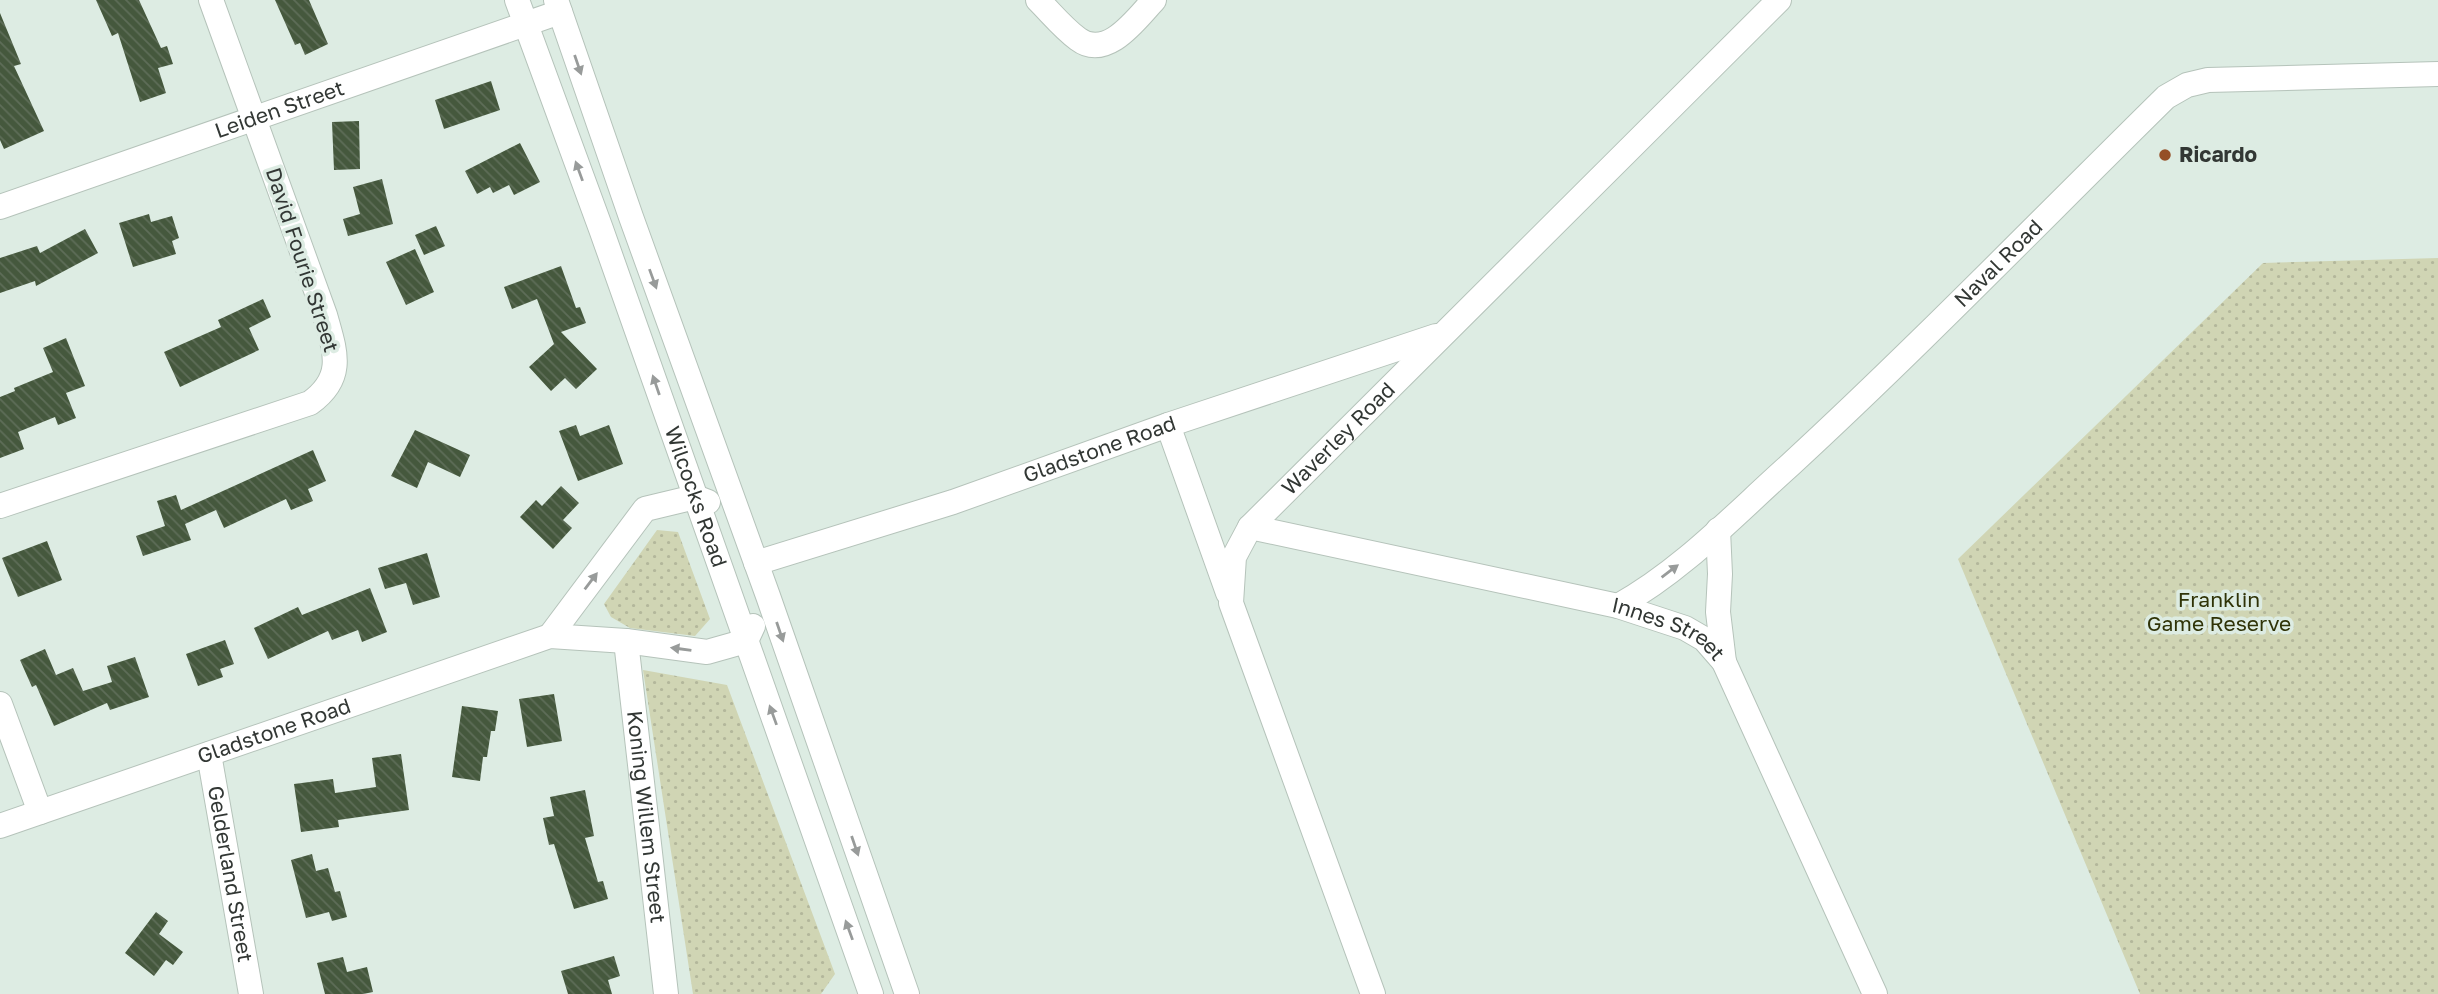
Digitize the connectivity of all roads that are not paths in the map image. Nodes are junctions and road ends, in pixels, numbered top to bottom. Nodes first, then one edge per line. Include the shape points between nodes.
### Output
1 (211, 0) edge
2 (1038, 0) edge
3 (1154, 0) edge
4 (1779, 0) edge
5 (558, 6) edge
6 (521, 12) edge
7 (2438, 74) edge
8 (256, 118) junction
9 (0, 207) edge
10 (631, 217) junction
11 (601, 229) junction
12 (1443, 334) junction
13 (1168, 425) junction
14 (695, 496) junction
15 (0, 506) edge
16 (739, 516) junction
17 (1250, 527) junction
18 (1718, 530) junction
19 (756, 562) junction
20 (768, 596) junction
21 (1231, 603) junction
22 (1618, 606) junction
23 (550, 636) junction
24 (626, 641) junction
25 (746, 641) junction
26 (1724, 662) junction
27 (0, 704) edge
28 (209, 754) junction
29 (40, 812) junction
30 (0, 826) edge
31 (896, 964) junction
32 (863, 989) edge
33 (251, 994) edge
34 (666, 994) edge
35 (907, 994) edge
36 (1373, 994) edge
37 (1875, 994) edge

1 - 8 street, David Fourie Street
2 - 3 street via 1079,41 1098,45 1118,37
4 - 12 street, Waverley Road
5 - 6 street, Leiden Street
5 -> 10 street, Wilcocks Road
6 - 8 street, Leiden Street
11 -> 6 street, Wilcocks Road
7 - 18 street, Naval Road via 2208,80 2166,97 1845,414
8 - 9 street, Leiden Street
8 - 15 street, David Fourie Street via 328,325 334,352 333,380 310,402
10 - 11 street
10 -> 16 street, Wilcocks Road
14 -> 11 street, Wilcocks Road
12 - 13 street, Gladstone Road
12 - 17 street, Waverley Road
13 - 19 street, Gladstone Road via 953,502
13 - 21 street
14 - 16 street
23 -> 14 street via 645,509
14 - 25 street, Wilcocks Road
16 - 19 street, Wilcocks Road
17 - 21 street, Waverley Road via 1234,557
17 - 22 street, Innes Street
22 -> 18 street, Naval Road via 1676,568
18 - 26 street via 1718,612
19 - 20 street, Wilcocks Road
20 - 25 street
20 -> 31 street, Wilcocks Road
21 - 36 street, Waverley Road
22 - 26 street, Innes Street via 1685,628 1704,639
23 - 24 street, Gladstone Road
23 - 28 street, Gladstone Road
25 -> 24 street, Gladstone Road via 707,652
24 - 34 street, Koning Willem Street
32 -> 25 street, Wilcocks Road
26 - 37 street, Innes Street
27 - 29 street
28 - 29 street, Gladstone Road
28 - 33 street, Gelderland Street
29 - 30 street, Gladstone Road
31 - 32 street
31 - 35 street, Wilcocks Road

